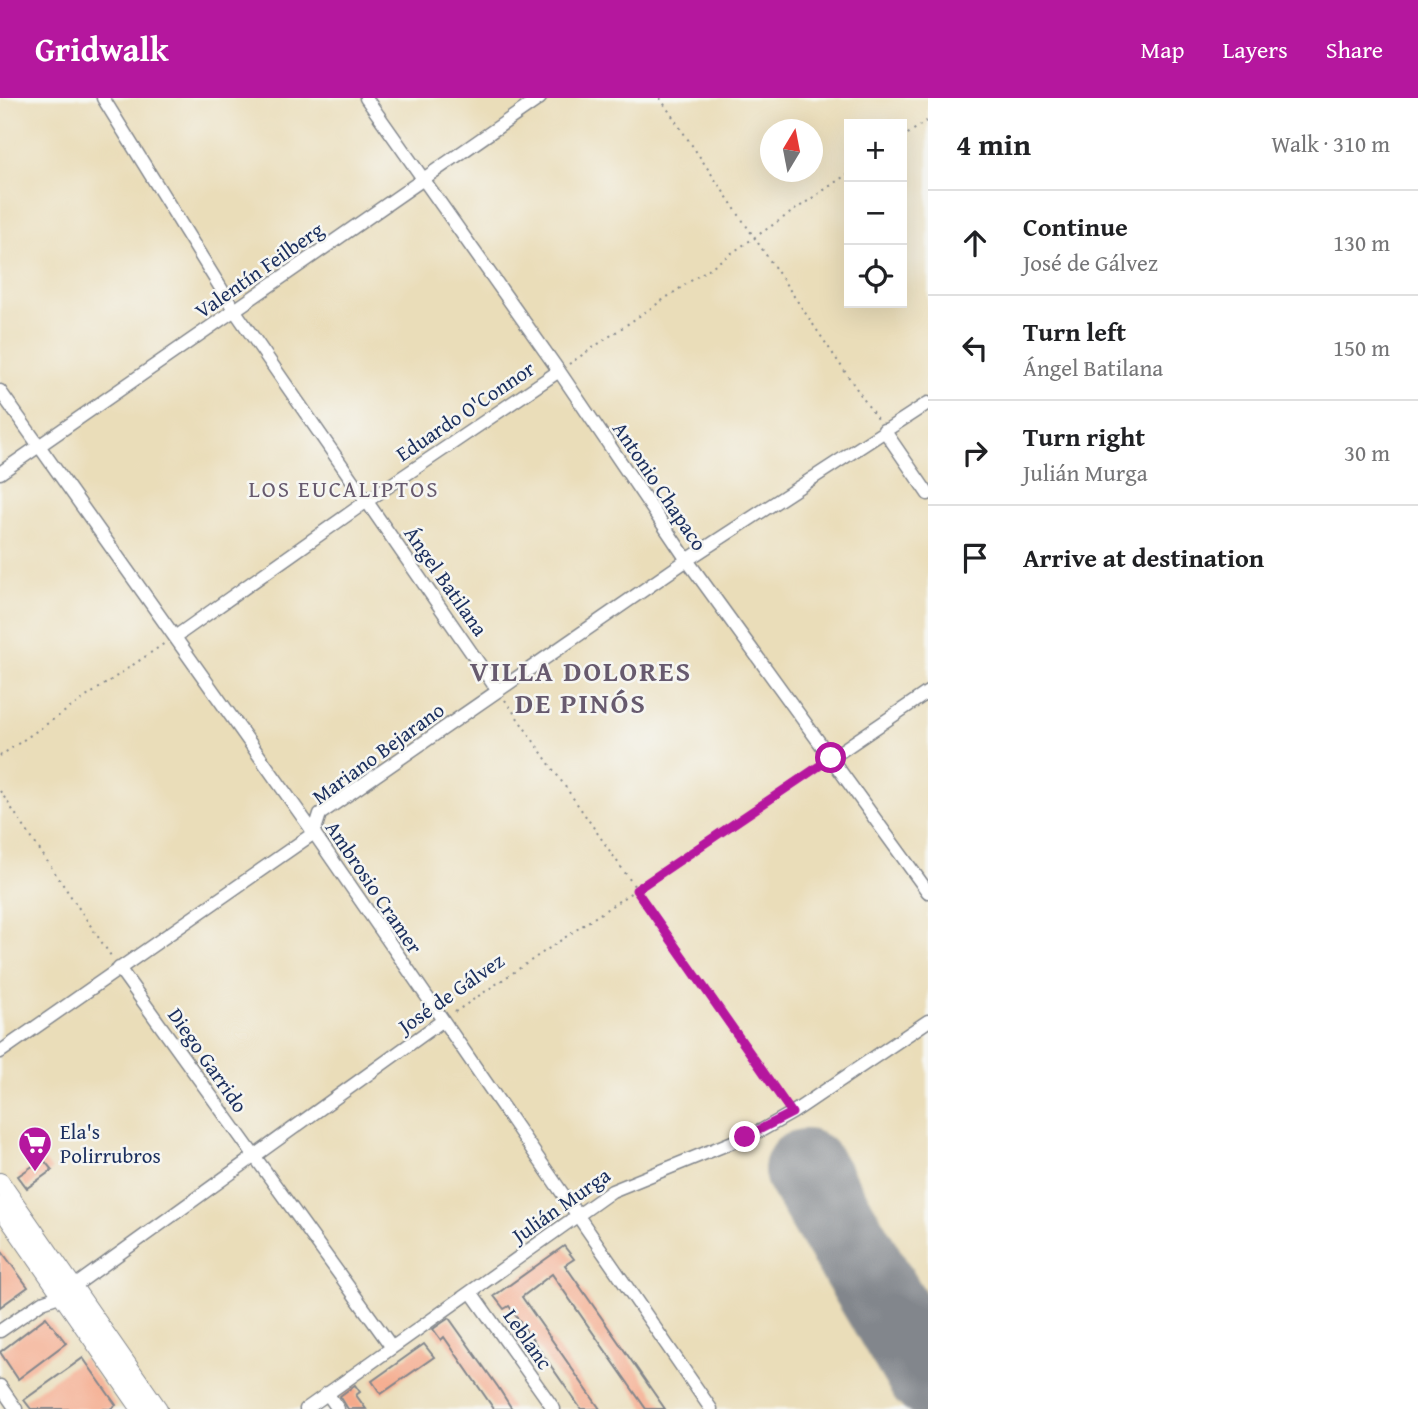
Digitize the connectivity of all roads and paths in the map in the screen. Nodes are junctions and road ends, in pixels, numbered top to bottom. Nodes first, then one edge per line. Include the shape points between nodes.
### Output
1 (103, 98) edge
2 (366, 98) edge
3 (540, 98) edge
4 (660, 98) edge
5 (928, 120) edge
6 (907, 135) edge
7 (844, 176) edge
8 (421, 179) junction
9 (752, 237) junction
10 (235, 311) junction
11 (559, 371) junction
12 (0, 391) edge
13 (928, 403) edge
14 (884, 430) junction
15 (38, 445) junction
16 (0, 473) edge
17 (928, 494) edge
18 (367, 501) junction
19 (687, 560) junction
20 (175, 637) junction
21 (498, 691) junction
22 (928, 692) edge
23 (0, 756) edge
24 (831, 758) junction
25 (0, 791) edge
26 (314, 833) junction
27 (636, 890) junction
28 (928, 892) edge
29 (119, 968) junction
30 (442, 1021) junction
31 (928, 1021) edge
32 (0, 1052) edge
33 (792, 1113) junction
34 (252, 1156) junction
35 (0, 1182) edge
36 (0, 1206) edge
37 (579, 1213) junction
38 (68, 1290) junction
39 (471, 1292) junction
40 (0, 1331) edge
41 (391, 1346) junction
42 (0, 1386) edge
43 (327, 1394) junction
44 (547, 1407) edge
45 (16, 1409) edge
46 (141, 1409) edge
47 (158, 1409) edge
48 (306, 1409) edge
49 (338, 1409) edge
50 (711, 1409) edge

1 - 10 street, Ángel Batilana
2 - 8 street, Antonio Chapaco
3 - 8 street, Valentín Feilberg
4 - 9 path
5 - 6 path
7 - 9 path, Eduardo O'Connor
8 - 10 street, Valentín Feilberg
8 - 11 street, Antonio Chapaco
9 - 11 path, Eduardo O'Connor
9 - 14 path
10 - 15 street, Valentín Feilberg
10 - 18 street, Ángel Batilana
11 - 18 street, Eduardo O'Connor
11 - 19 street, Antonio Chapaco
12 - 15 street, Ambrosio Cramer
13 - 14 street, Mariano Bejarano
14 - 17 street
14 - 19 street, Mariano Bejarano
15 - 16 street, Valentín Feilberg
15 - 20 street, Ambrosio Cramer
18 - 20 street, Eduardo O'Connor
18 - 21 street, Ángel Batilana
19 - 21 street, Mariano Bejarano
19 - 24 street, Antonio Chapaco
20 - 23 path
20 - 26 street, Ambrosio Cramer
21 - 26 street, Mariano Bejarano via 320,814
21 - 27 path
22 - 24 street
24 - 27 path, José de Gálvez
24 - 28 street, Antonio Chapaco
25 - 29 path
26 - 29 street, Mariano Bejarano
26 - 30 street, Ambrosio Cramer
27 - 30 path, José de Gálvez
27 - 33 path
29 - 32 street, Mariano Bejarano
29 - 34 street, Diego Garrido
30 - 34 street, José de Gálvez
30 - 37 street, Ambrosio Cramer
31 - 33 street, Julián Murga
33 - 37 street, Julián Murga via 745,1137 626,1183
34 - 38 street, José de Gálvez
34 - 41 street, Diego Garrido
35 - 38 main road
36 - 38 main road
37 - 39 street, Julián Murga
37 - 50 street, Ambrosio Cramer via 590,1237
38 - 40 street, José de Gálvez
38 - 46 main road
38 - 47 main road
39 - 41 street, Julián Murga
39 - 44 street, Leblanc
41 - 43 street, Julián Murga
42 - 45 street
43 - 48 street, Julián Murga
43 - 49 street

